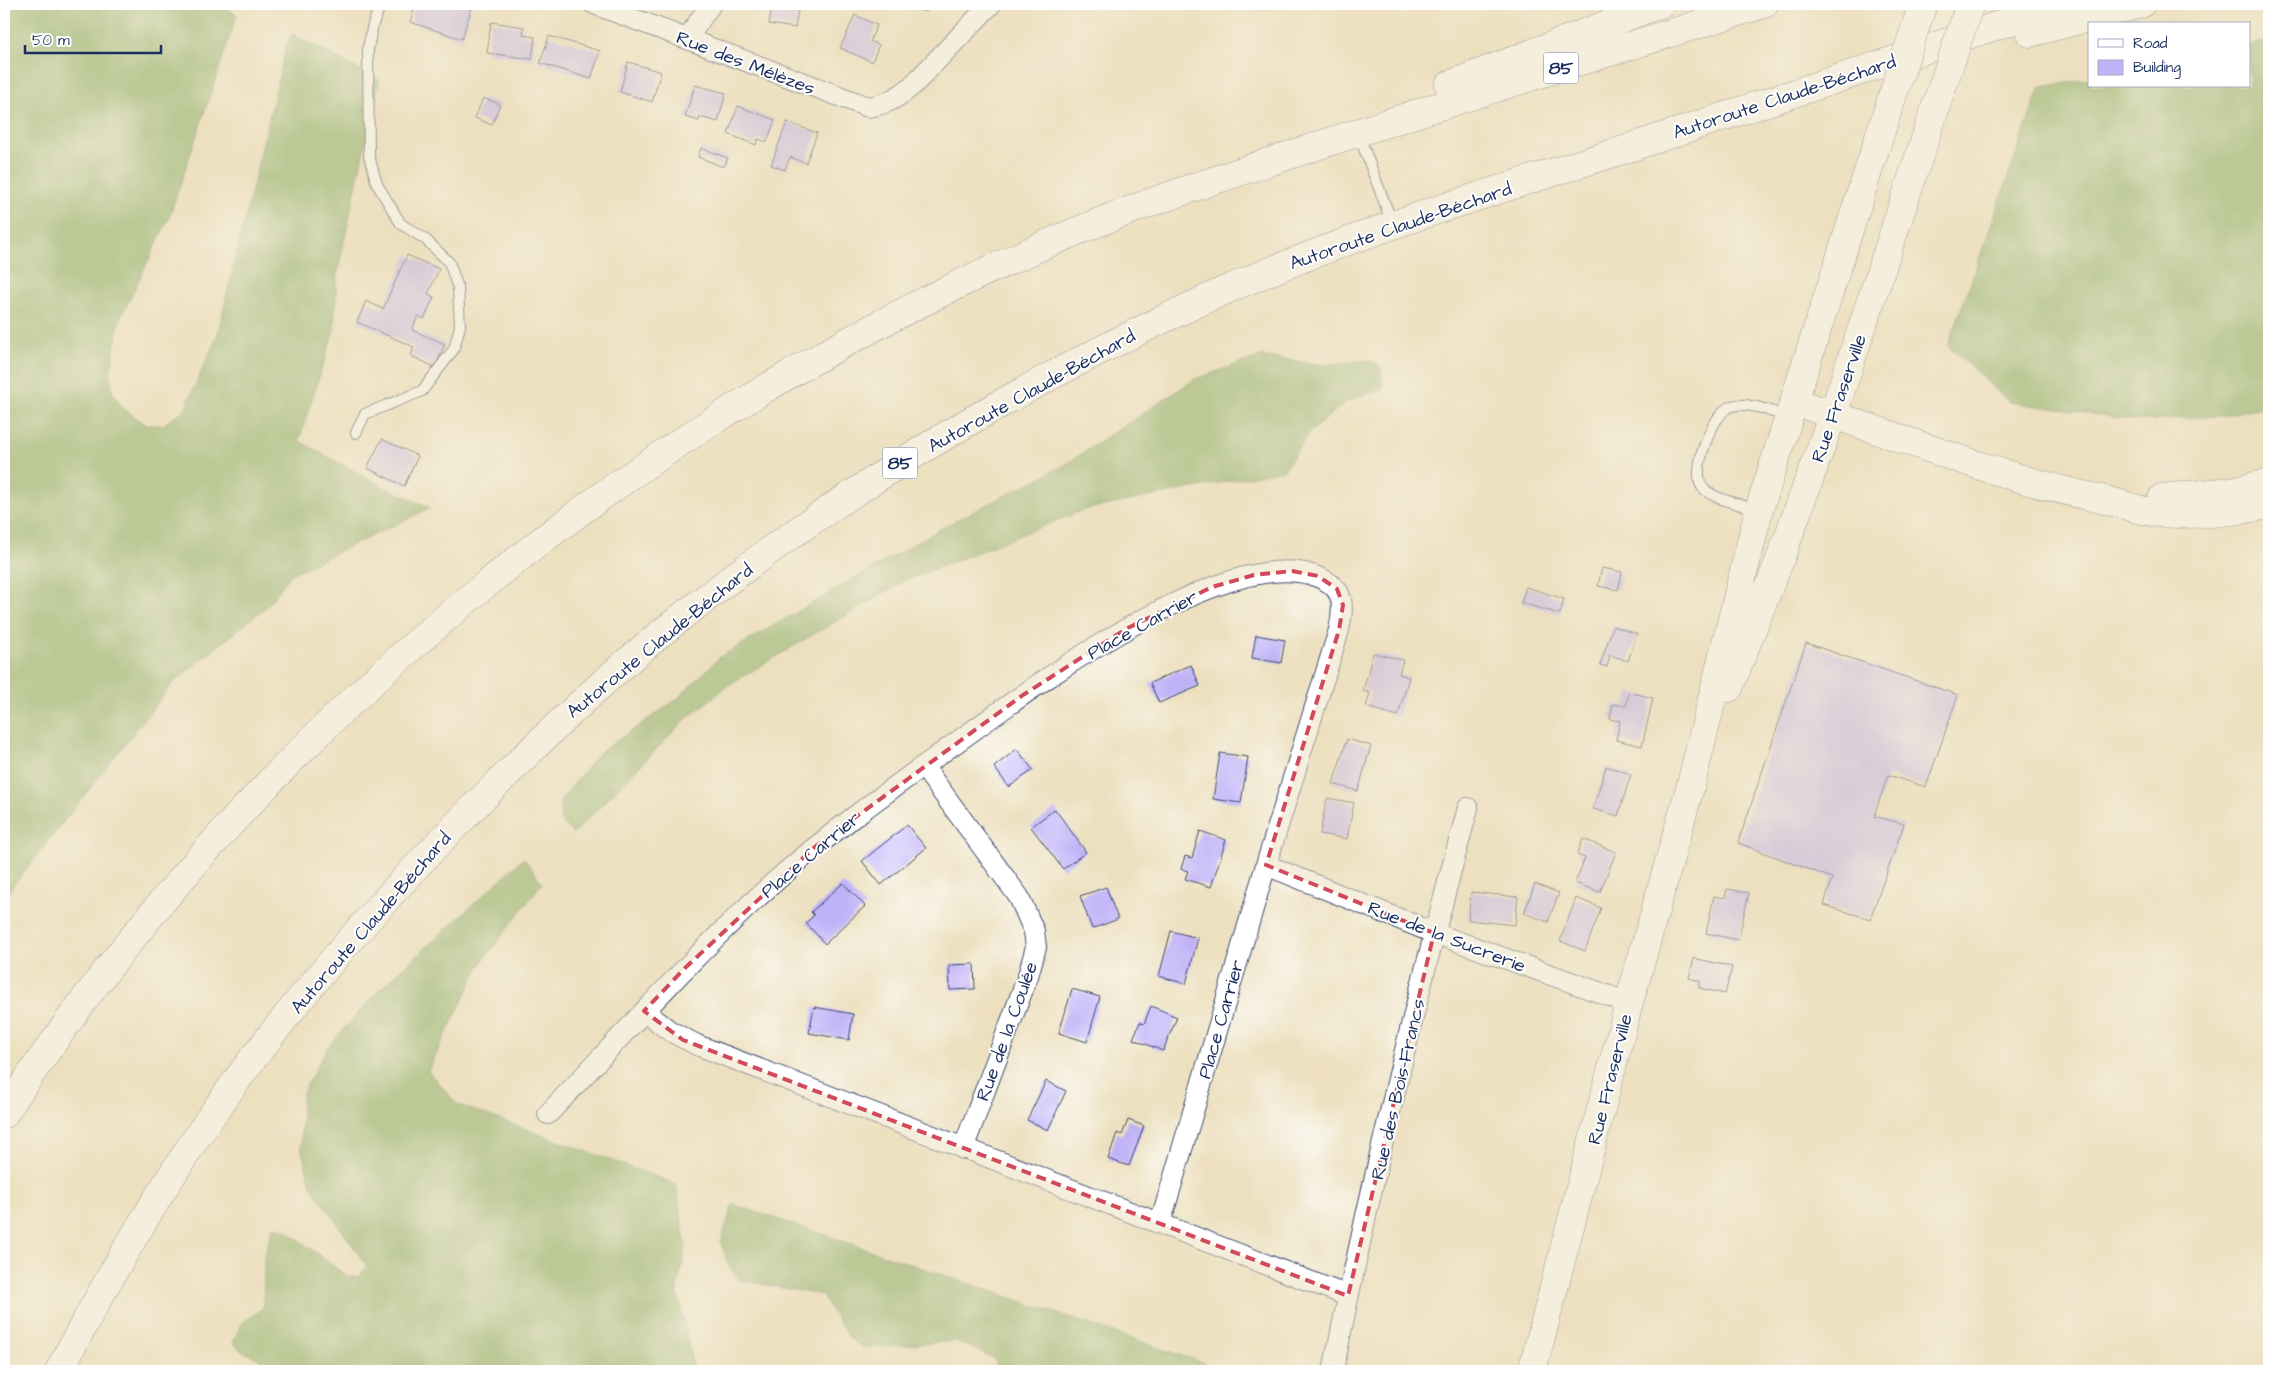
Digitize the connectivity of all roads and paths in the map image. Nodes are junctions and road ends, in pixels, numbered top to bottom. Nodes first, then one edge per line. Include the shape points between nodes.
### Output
1 (381, 4) edge
2 (594, 4) edge
3 (711, 4) edge
4 (991, 4) edge
5 (1660, 4) edge
6 (1764, 4) edge
7 (1923, 4) edge
8 (1970, 4) edge
9 (2062, 4) edge
10 (2141, 4) edge
11 (687, 39) junction
12 (1725, 117) junction
13 (1358, 132) junction
14 (1394, 225) junction
15 (1072, 234) junction
16 (1792, 410) junction
17 (1833, 414) junction
18 (356, 433) dead end
19 (2269, 483) edge
20 (2104, 500) junction
21 (2269, 505) edge
22 (1759, 510) junction
23 (923, 766) junction
24 (1690, 788) junction
25 (1468, 808) dead end
26 (1266, 865) junction
27 (1434, 933) junction
28 (1629, 1003) junction
29 (644, 1011) junction
30 (4, 1114) edge
31 (548, 1114) dead end
32 (963, 1149) junction
33 (1160, 1224) junction
34 (1348, 1296) junction
35 (59, 1371) edge
36 (1333, 1371) edge
37 (1532, 1371) edge

1 - 18 lane via 368,48 368,156 377,184 401,224 425,239 449,262 458,288 460,326 454,349 422,392 365,414
2 - 11 street, Rue des Mélèzes
3 - 11 street
4 - 11 street, Rue des Mélèzes via 912,86 884,104 868,107
5 - 15 main road via 1490,70 1240,157
6 - 13 main road, 85
7 - 16 main road, Rue Fraserville, bridge
8 - 17 main road, Rue Fraserville, bridge
9 - 12 main road, Autoroute Claude-Béchard / 85
10 - 12 main road
12 - 14 main road, Autoroute Claude-Béchard / 85
13 - 14 lane
13 - 15 main road, 85 via 1158,200
14 - 35 main road, Autoroute Claude-Béchard / 85 via 1221,292 1108,346 992,408 915,453 767,553 686,613 615,672 451,829 315,980 189,1149 138,1230
15 - 30 main road, 85 via 919,305 769,388 609,490 484,585 359,695 239,814 130,941
16 - 17 main road
16 - 22 main road, Rue Fraserville
16 - 22 lane via 1743,405 1723,410 1704,451 1698,471 1698,482 1704,489
17 - 20 main road via 2008,475
17 - 24 main road, Rue Fraserville
19 - 20 main road via 2192,496
20 - 21 main road via 2158,513 2182,514 2208,514
22 - 24 main road, Rue Fraserville
23 - 26 street, Place Carrier via 1023,695 1155,613 1237,579 1273,572 1305,573 1323,579 1337,589 1343,605 1342,616
23 - 29 street, Place Carrier via 816,846 727,927
23 - 32 street, Rue de la Coulée via 1019,897 1034,931 1036,948
24 - 28 main road, Rue Fraserville
25 - 27 street, Rue des Bois-Francs
26 - 27 street, Rue de la Sucrerie
26 - 33 street, Place Carrier
27 - 28 street, Rue de la Sucrerie
27 - 34 street, Rue des Bois-Francs
28 - 37 main road, Rue Fraserville
29 - 31 street, Place Carrier
29 - 32 street via 684,1040
32 - 33 street
33 - 34 street
34 - 36 street, Rue des Bois-Francs

